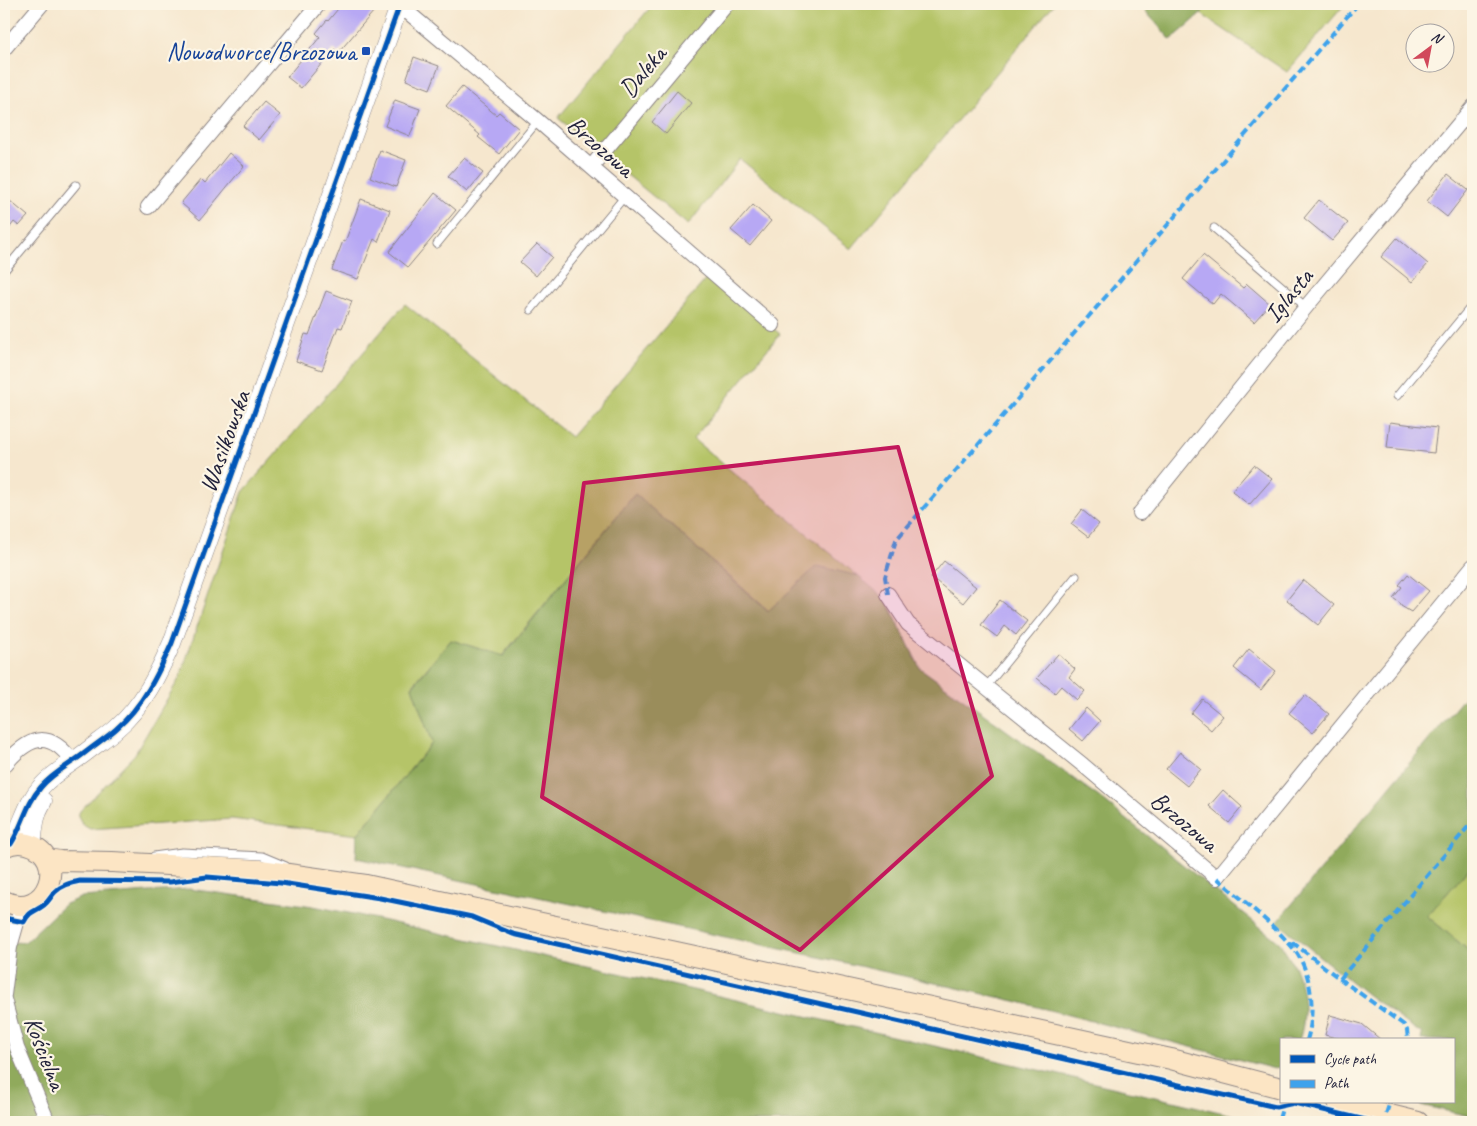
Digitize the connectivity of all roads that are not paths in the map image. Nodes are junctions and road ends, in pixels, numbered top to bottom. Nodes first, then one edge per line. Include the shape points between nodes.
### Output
1 (42, 4) edge
2 (320, 4) edge
3 (399, 4) edge
4 (727, 4) edge
5 (4, 49) edge
6 (1473, 107) edge
7 (538, 121) junction
8 (591, 167) junction
9 (76, 185) dead end
10 (625, 196) junction
11 (148, 207) dead end
12 (1214, 228) dead end
13 (438, 244) dead end
14 (4, 271) edge
15 (1473, 304) edge
16 (1306, 307) junction
17 (531, 310) dead end
18 (773, 325) dead end
19 (1397, 396) dead end
20 (1140, 513) dead end
21 (1473, 566) edge
22 (1076, 576) dead end
23 (888, 594) dead end
24 (986, 687) junction
25 (73, 762) junction
26 (4, 766) edge
27 (8, 846) edge
28 (32, 846) junction
29 (47, 859) junction
30 (135, 864) junction
31 (49, 884) junction
32 (13, 903) edge
33 (4, 997) edge
34 (1280, 1088) edge
35 (1346, 1104) edge
36 (48, 1122) edge
37 (1418, 1122) edge

1 - 5 street
2 - 11 street
3 - 7 street, Brzozowa
3 - 25 street, Wasilkowska via 166,658 151,687 118,728
4 - 8 street, Daleka
6 - 16 street, Iglasta
7 - 8 street, Brzozowa
7 - 13 lane
8 - 10 street, Brzozowa
9 - 14 lane
10 - 17 lane
10 - 18 street, Brzozowa
12 - 16 lane
15 - 19 lane
16 - 20 street, Iglasta
21 - 24 street, Brzozowa via 1216,878
22 - 24 lane
23 - 24 street, Brzozowa via 908,624
25 - 26 street via 57,745 37,740 25,744
25 - 27 street, Wasilkowska via 62,768 34,795
25 - 28 street, Wasilkowska via 38,808
27 - 28 main road via 22,843
28 - 29 main road
29 - 30 main road
29 - 31 main road
30 - 31 main road via 62,878
30 - 34 main road via 260,870 366,885 1161,1056
31 - 32 main road via 38,900
32 - 33 street, Kościelna
33 - 36 street, Kościelna via 17,1048
35 - 37 main road

